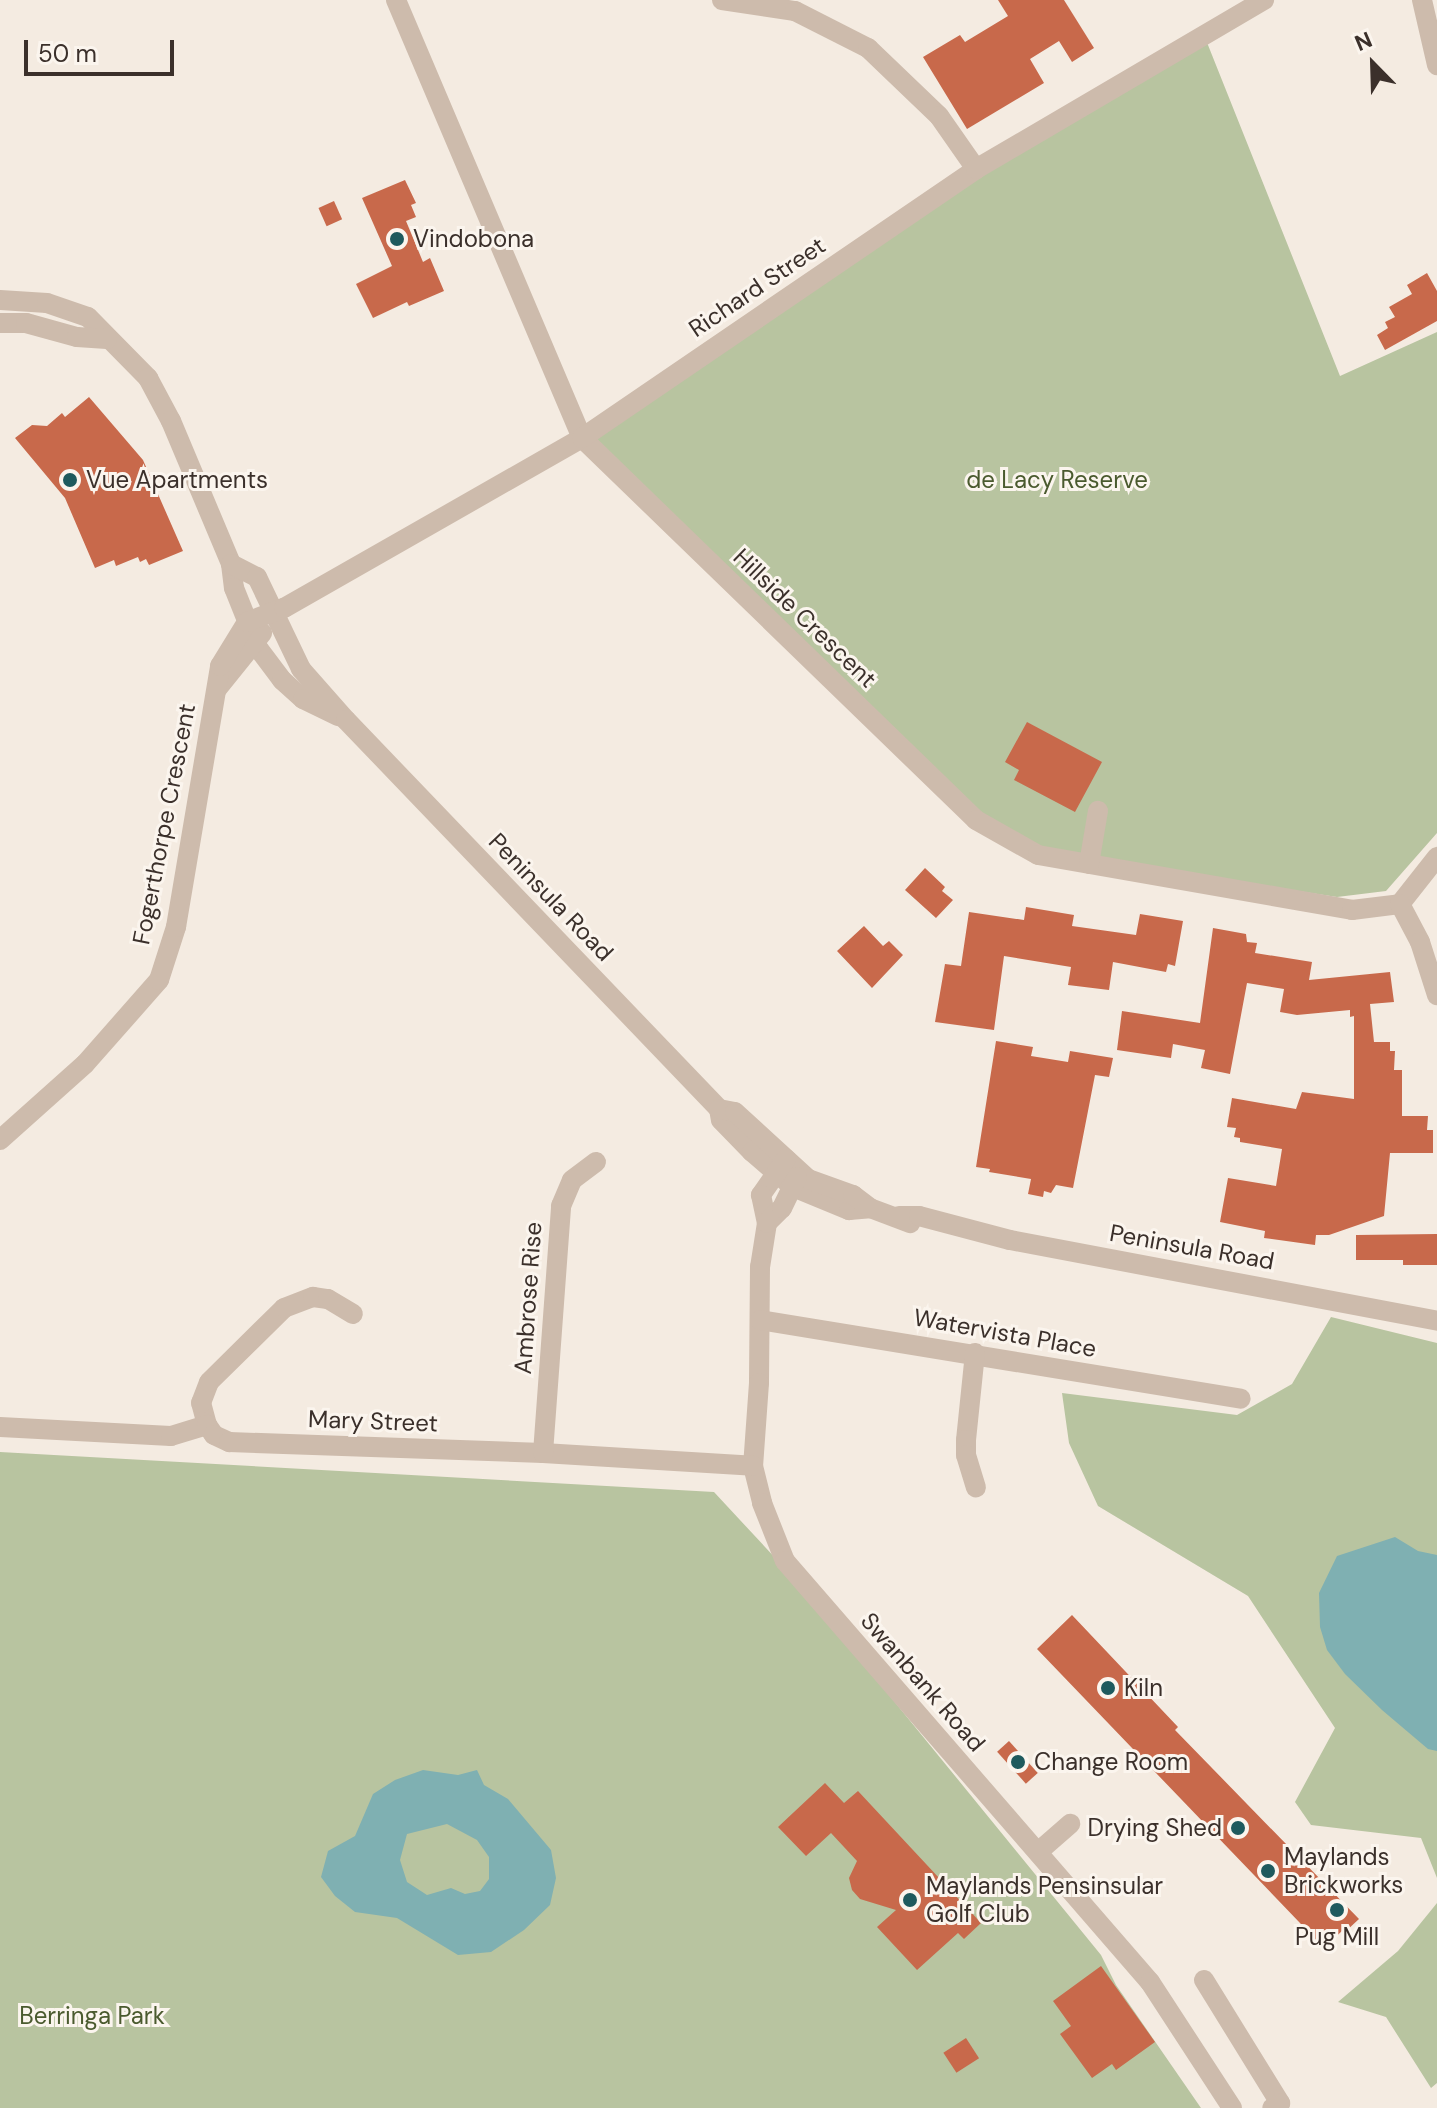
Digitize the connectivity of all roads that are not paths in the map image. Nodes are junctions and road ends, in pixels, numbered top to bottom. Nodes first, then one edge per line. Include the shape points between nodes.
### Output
1 (396, 0) edge
2 (722, 0) edge
3 (1264, 0) edge
4 (1422, 0) edge
5 (1437, 65) edge
6 (976, 169) junction
7 (0, 300) edge
8 (0, 323) edge
9 (107, 339) junction
10 (582, 438) junction
11 (231, 564) junction
12 (275, 613) junction
13 (247, 622) junction
14 (255, 642) junction
15 (216, 690) junction
16 (346, 720) junction
17 (1098, 811) dead end
18 (1437, 857) edge
19 (1089, 864) junction
20 (1400, 904) junction
21 (1437, 995) edge
22 (0, 1140) edge
23 (596, 1162) dead end
24 (788, 1172) junction
25 (353, 1314) dead end
26 (760, 1320) junction
27 (1437, 1321) edge
28 (975, 1353) junction
29 (1241, 1399) dead end
30 (207, 1425) junction
31 (0, 1427) edge
32 (543, 1453) junction
33 (753, 1466) junction
34 (976, 1488) dead end
35 (1070, 1824) dead end
36 (1038, 1852) junction
37 (1204, 1980) dead end
38 (1232, 2108) edge
39 (1272, 2108) edge

1 - 10 street, Hillside Crescent
2 - 6 street via 795,11 868,48 939,116
3 - 6 street, Richard Street
4 - 5 street
6 - 10 street, Richard Street
7 - 9 street, Peninsula Road via 47,303 88,317
8 - 9 street
9 - 11 street, Peninsula Road via 148,378
10 - 12 street, Richard Street
10 - 19 street, Hillside Crescent via 976,820 1038,855
11 - 12 street, Peninsula Road via 257,577
11 - 13 street, Peninsula Road
12 - 13 street
12 - 14 street, Fogerthorpe Crescent
12 - 16 street, Peninsula Road via 301,669
13 - 14 street, Peninsula Road
13 - 15 street, Fogerthorpe Crescent via 220,666
14 - 15 street, Fogerthorpe Crescent
14 - 16 street, Peninsula Road via 303,699
15 - 22 street, Fogerthorpe Crescent via 176,927 159,980 85,1064
16 - 24 street, Peninsula Road via 719,1109 721,1120
17 - 19 street
18 - 20 street
19 - 20 street, Hillside Crescent via 1352,910
20 - 21 street via 1420,942
23 - 32 street, Ambrose Rise via 572,1180 561,1206
24 - 26 street, Swanbank Road via 761,1195 767,1223
24 - 27 street, Peninsula Road via 899,1216
25 - 30 street via 328,1299 313,1297 284,1308 209,1382 201,1403
26 - 28 street, Watervista Place
26 - 33 street, Swanbank Road
28 - 29 street, Watervista Place
28 - 34 street via 966,1440
30 - 31 street via 171,1436
30 - 32 street, Mary Street via 229,1442
32 - 33 street, Mary Street
33 - 36 street, Swanbank Road via 785,1561
35 - 36 street
36 - 38 street, Swanbank Road via 1150,1982
37 - 39 street via 1280,2103

